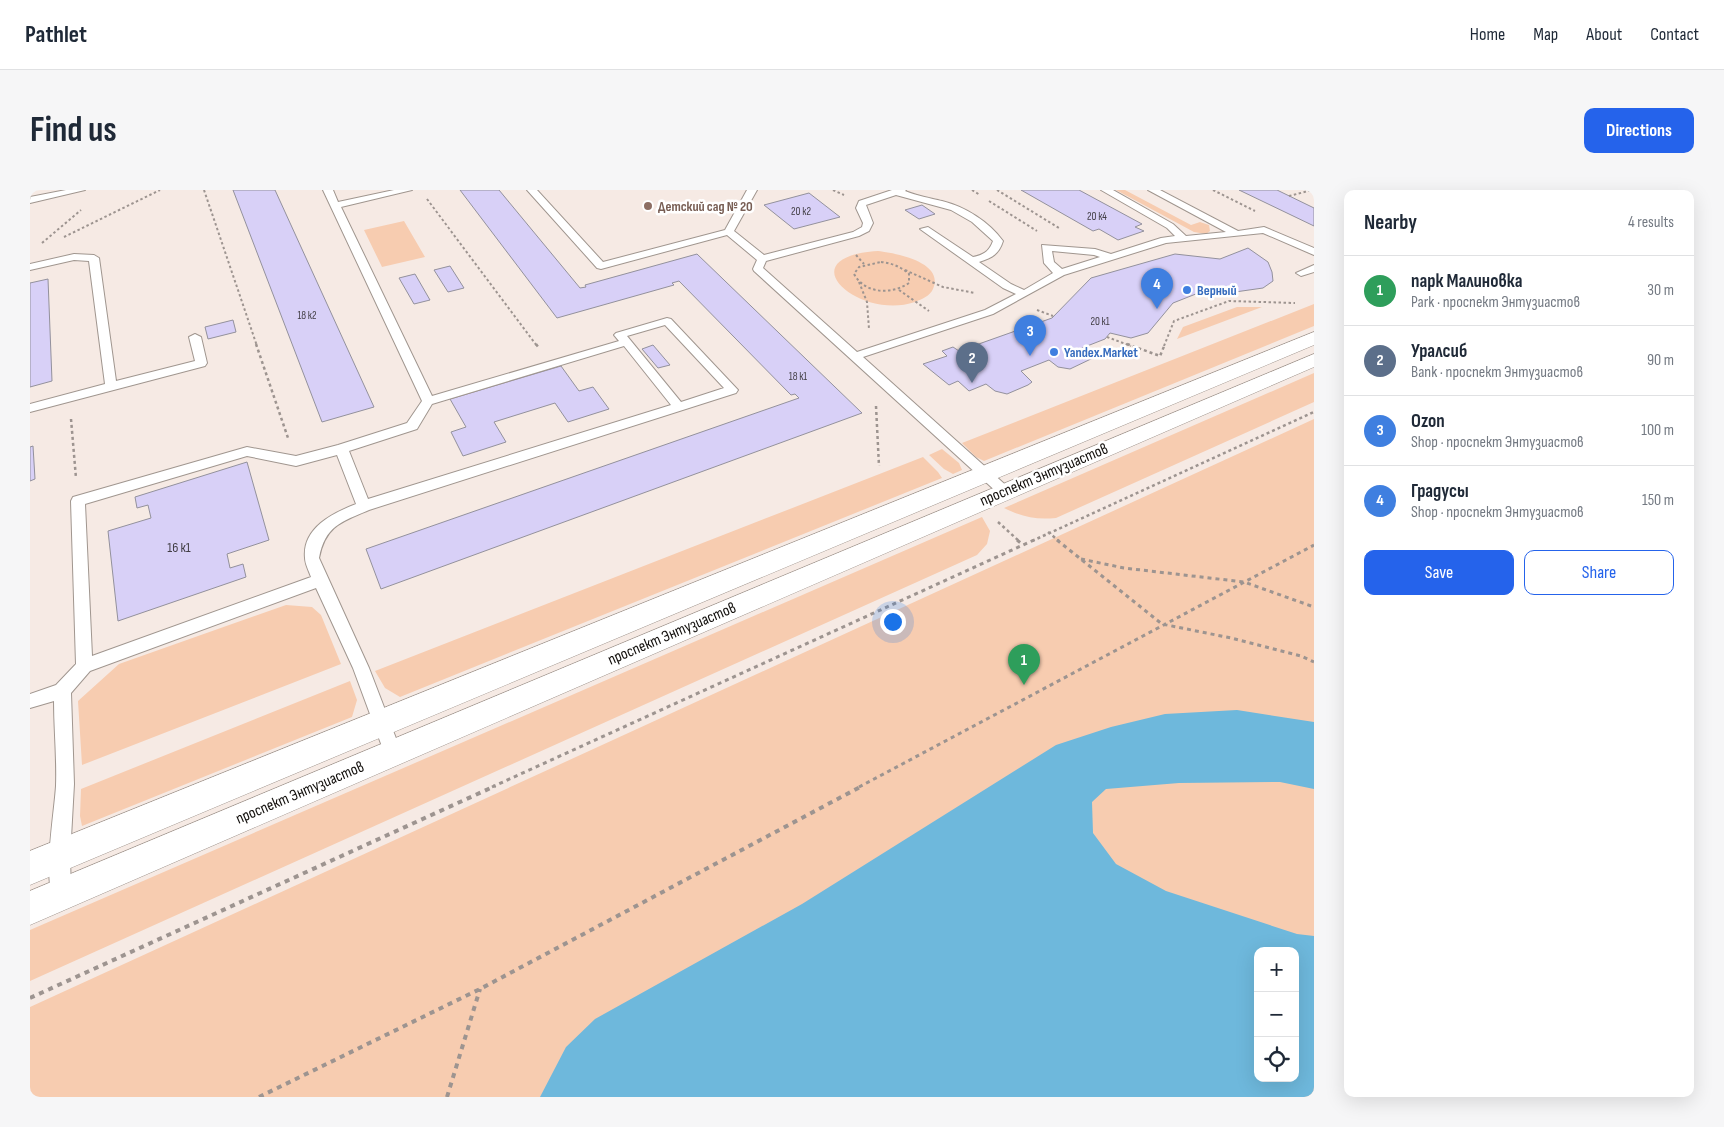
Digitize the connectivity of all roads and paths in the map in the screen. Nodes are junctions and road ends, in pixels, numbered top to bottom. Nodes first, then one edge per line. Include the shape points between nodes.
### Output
1 (80, 190) edge
2 (160, 190) edge
3 (204, 190) edge
4 (328, 190) edge
5 (407, 190) edge
6 (532, 190) edge
7 (752, 190) edge
8 (972, 190) edge
9 (997, 190) edge
10 (1106, 190) edge
11 (1153, 190) edge
12 (1312, 190) edge
13 (899, 191) edge
14 (424, 195) dead end
15 (980, 195) dead end
16 (1290, 196) dead end
17 (30, 200) edge
18 (988, 200) dead end
19 (336, 205) junction
20 (82, 209) dead end
21 (925, 229) dead end
22 (729, 232) junction
23 (1237, 234) junction
24 (63, 237) dead end
25 (1183, 238) junction
26 (38, 246) dead end
27 (1056, 248) junction
28 (1095, 252) junction
29 (1314, 252) edge
30 (1110, 257) junction
31 (762, 259) junction
32 (971, 261) junction
33 (30, 267) edge
34 (1314, 268) edge
35 (905, 270) junction
36 (1060, 273) junction
37 (1301, 273) dead end
38 (859, 282) junction
39 (899, 290) junction
40 (1025, 294) junction
41 (1012, 301) junction
42 (1295, 304) dead end
43 (947, 326) junction
44 (195, 337) dead end
45 (1107, 337) dead end
46 (1314, 338) edge
47 (626, 342) junction
48 (868, 352) junction
49 (855, 356) junction
50 (1314, 360) edge
51 (552, 364) junction
52 (875, 374) junction
53 (111, 386) junction
54 (69, 397) junction
55 (428, 401) junction
56 (679, 407) junction
57 (30, 408) edge
58 (1314, 412) edge
59 (342, 449) junction
60 (296, 460) junction
61 (879, 466) dead end
62 (995, 483) junction
63 (78, 501) junction
64 (364, 506) junction
65 (996, 519) dead end
66 (1048, 532) junction
67 (1022, 544) junction
68 (1314, 545) edge
69 (1079, 559) junction
70 (320, 580) junction
71 (1244, 582) junction
72 (1314, 607) edge
73 (1162, 624) junction
74 (1314, 662) edge
75 (84, 666) junction
76 (62, 691) junction
77 (30, 701) edge
78 (382, 724) junction
79 (392, 754) junction
80 (60, 856) junction
81 (30, 868) edge
82 (61, 895) junction
83 (30, 908) edge
84 (480, 989) junction
85 (30, 998) edge
86 (259, 1097) edge
87 (447, 1097) edge

1 - 17 lane
2 - 24 path
3 - 60 path
4 - 19 lane
5 - 19 lane
6 - 22 lane via 601,266
7 - 22 lane
8 - 15 path
9 - 28 path
10 - 25 lane via 1170,226
11 - 23 lane
12 - 16 path
13 - 31 lane via 862,203 868,222 861,232
13 - 32 lane via 909,197 954,208 990,232 998,241 995,250 986,257
14 - 51 path
18 - 27 path via 1037,231
19 - 55 lane
20 - 26 path
21 - 32 lane
22 - 31 lane
23 - 25 lane
23 - 29 lane via 1264,230
25 - 30 lane via 1165,240
27 - 28 lane
27 - 36 lane via 1046,247 1049,263
28 - 30 lane
30 - 36 lane
31 - 49 lane via 758,269
32 - 40 lane via 1007,286
33 - 53 lane via 74,257 94,258
34 - 37 lane
35 - 38 path via 881,262 864,264 854,274
35 - 39 path via 909,274 909,283
35 - 41 path via 943,287
36 - 40 lane
38 - 39 path via 873,289
38 - 48 path via 868,302
39 - 43 path via 917,300
40 - 41 lane
41 - 43 lane
42 - 45 path via 1229,301 1174,321 1160,356
43 - 48 lane
44 - 53 lane via 201,363
46 - 62 street, проспект Энтузиастов
47 - 51 lane
47 - 56 lane
47 - 56 lane via 620,335 667,321 732,390
48 - 49 lane
49 - 52 lane
50 - 62 street, проспект Энтузиастов
51 - 55 lane
52 - 61 path
52 - 62 lane
53 - 54 lane
54 - 57 lane
54 - 63 path
55 - 59 lane via 412,426
56 - 64 lane
58 - 66 path
59 - 60 lane
59 - 64 lane
60 - 63 lane via 247,451
62 - 78 street, проспект Энтузиастов
62 - 79 street, проспект Энтузиастов
63 - 75 lane
64 - 70 lane via 336,518 316,537 312,558
65 - 67 path
66 - 67 path
66 - 69 path
67 - 85 path
68 - 71 path
69 - 71 path via 1124,568
69 - 73 path
70 - 75 lane
70 - 78 lane via 361,668
71 - 72 path
71 - 73 path
73 - 74 path via 1232,638
73 - 84 path
75 - 76 lane
76 - 77 lane
76 - 80 lane via 66,784
78 - 79 lane
78 - 80 street, проспект Энтузиастов
79 - 82 street, проспект Энтузиастов
80 - 81 street, проспект Энтузиастов
80 - 82 lane
82 - 83 street, проспект Энтузиастов
84 - 86 path
84 - 87 path

